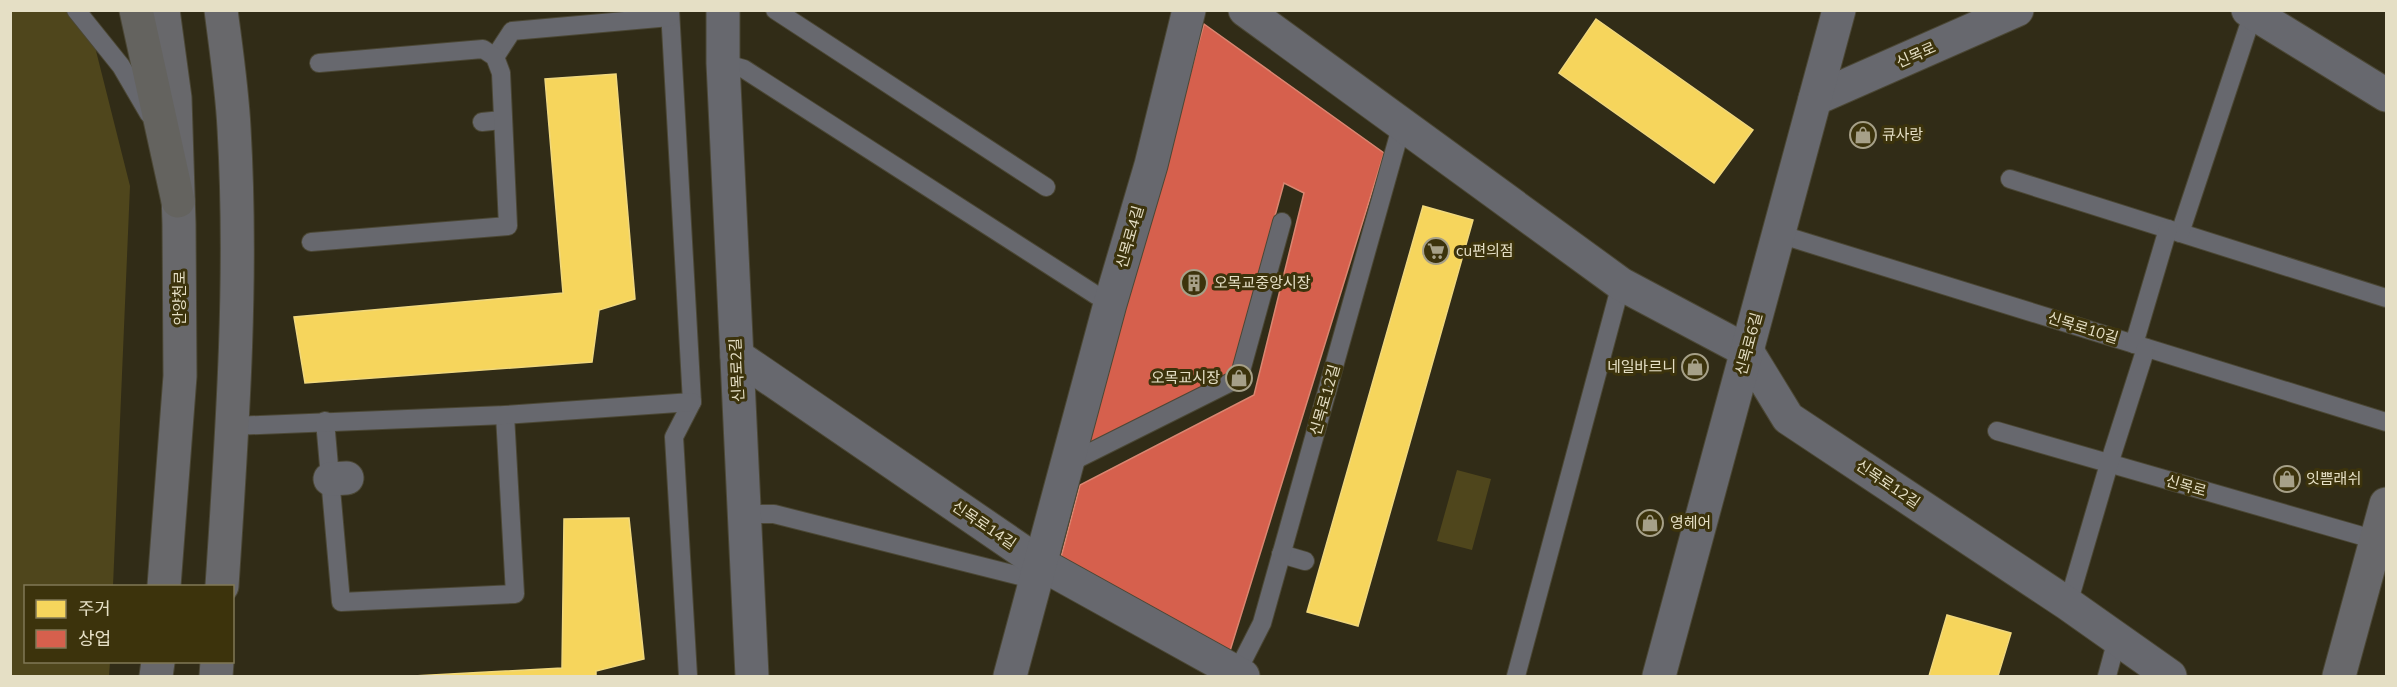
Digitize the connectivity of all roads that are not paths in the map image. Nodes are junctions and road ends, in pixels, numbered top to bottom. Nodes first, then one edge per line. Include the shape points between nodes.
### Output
1 (76, 10) edge
2 (136, 10) edge
3 (163, 10) edge
4 (222, 10) edge
5 (723, 10) edge
6 (775, 10) edge
7 (1189, 10) edge
8 (1245, 10) edge
9 (1839, 10) edge
10 (2017, 10) edge
11 (2251, 12) edge
12 (670, 14) edge
13 (495, 57) junction
14 (319, 63) dead end
15 (723, 63) junction
16 (2386, 95) edge
17 (1815, 99) junction
18 (502, 120) junction
19 (482, 122) dead end
20 (1402, 124) junction
21 (169, 153) junction
22 (2010, 179) dead end
23 (1046, 187) dead end
24 (178, 201) junction
25 (1282, 222) dead end
26 (2174, 231) junction
27 (1779, 234) junction
28 (311, 242) dead end
29 (1621, 284) junction
30 (2386, 298) edge
31 (1110, 304) junction
32 (2140, 346) junction
33 (1747, 351) junction
34 (737, 356) junction
35 (692, 402) junction
36 (505, 415) junction
37 (325, 422) junction
38 (2386, 423) edge
39 (233, 426) junction
40 (1997, 431) dead end
41 (1069, 463) junction
42 (2109, 464) junction
43 (2386, 504) edge
44 (744, 514) junction
45 (2376, 540) junction
46 (1281, 554) junction
47 (1305, 561) dead end
48 (1038, 572) junction
49 (164, 585) edge
50 (222, 585) edge
51 (2068, 604) junction
52 (2117, 639) junction
53 (1240, 674) edge
54 (688, 676) edge
55 (752, 676) edge
56 (1010, 676) edge
57 (1516, 676) edge
58 (1659, 676) edge
59 (2107, 676) edge
60 (2170, 676) edge
61 (2339, 676) edge

1 - 21 lane via 121,66
2 - 21 main road
3 - 24 main road, 안양천로 via 175,98
4 - 39 main road via 234,127 238,267
5 - 15 street, 신목로2길
6 - 23 lane
7 - 31 street, 신목로4길 via 1152,165
8 - 20 street
9 - 17 street, 신목로6길
10 - 17 street, 신목로
11 - 16 street
11 - 26 lane
12 - 13 lane via 512,31
12 - 35 lane
13 - 14 lane via 483,49
13 - 18 lane via 501,73
15 - 31 lane via 744,69
15 - 34 street, 신목로2길
17 - 27 street, 신목로6길
18 - 19 lane
18 - 28 lane via 508,226
20 - 29 street
20 - 46 lane, 신목로12길 via 1358,311
21 - 24 main road
22 - 26 lane
24 - 49 main road, 안양천로 via 180,376
25 - 41 lane via 1239,378
26 - 30 lane
26 - 32 lane
27 - 32 lane, 신목로10길
27 - 33 street, 신목로6길
29 - 33 street
29 - 57 lane
31 - 41 street, 신목로4길
32 - 38 lane, 신목로10길
32 - 42 lane
33 - 51 street, 신목로12길 via 1788,418
33 - 58 street, 신목로6길
34 - 44 street, 신목로2길
34 - 48 street, 신목로14길
35 - 36 lane
35 - 54 lane via 674,437
36 - 37 lane
36 - 37 lane via 515,594 340,602 339,479
37 - 39 lane
39 - 50 main road
40 - 42 lane, 신목로
41 - 48 street, 신목로4길
42 - 45 lane, 신목로
42 - 51 lane
43 - 45 main road
44 - 48 lane via 774,514
44 - 55 street, 신목로2길
45 - 61 main road
46 - 47 lane
46 - 53 lane, 신목로12길 via 1262,623
48 - 53 street, 신목로14길
48 - 56 street, 신목로4길
51 - 52 street, 신목로12길
52 - 59 lane
52 - 60 street, 신목로12길

